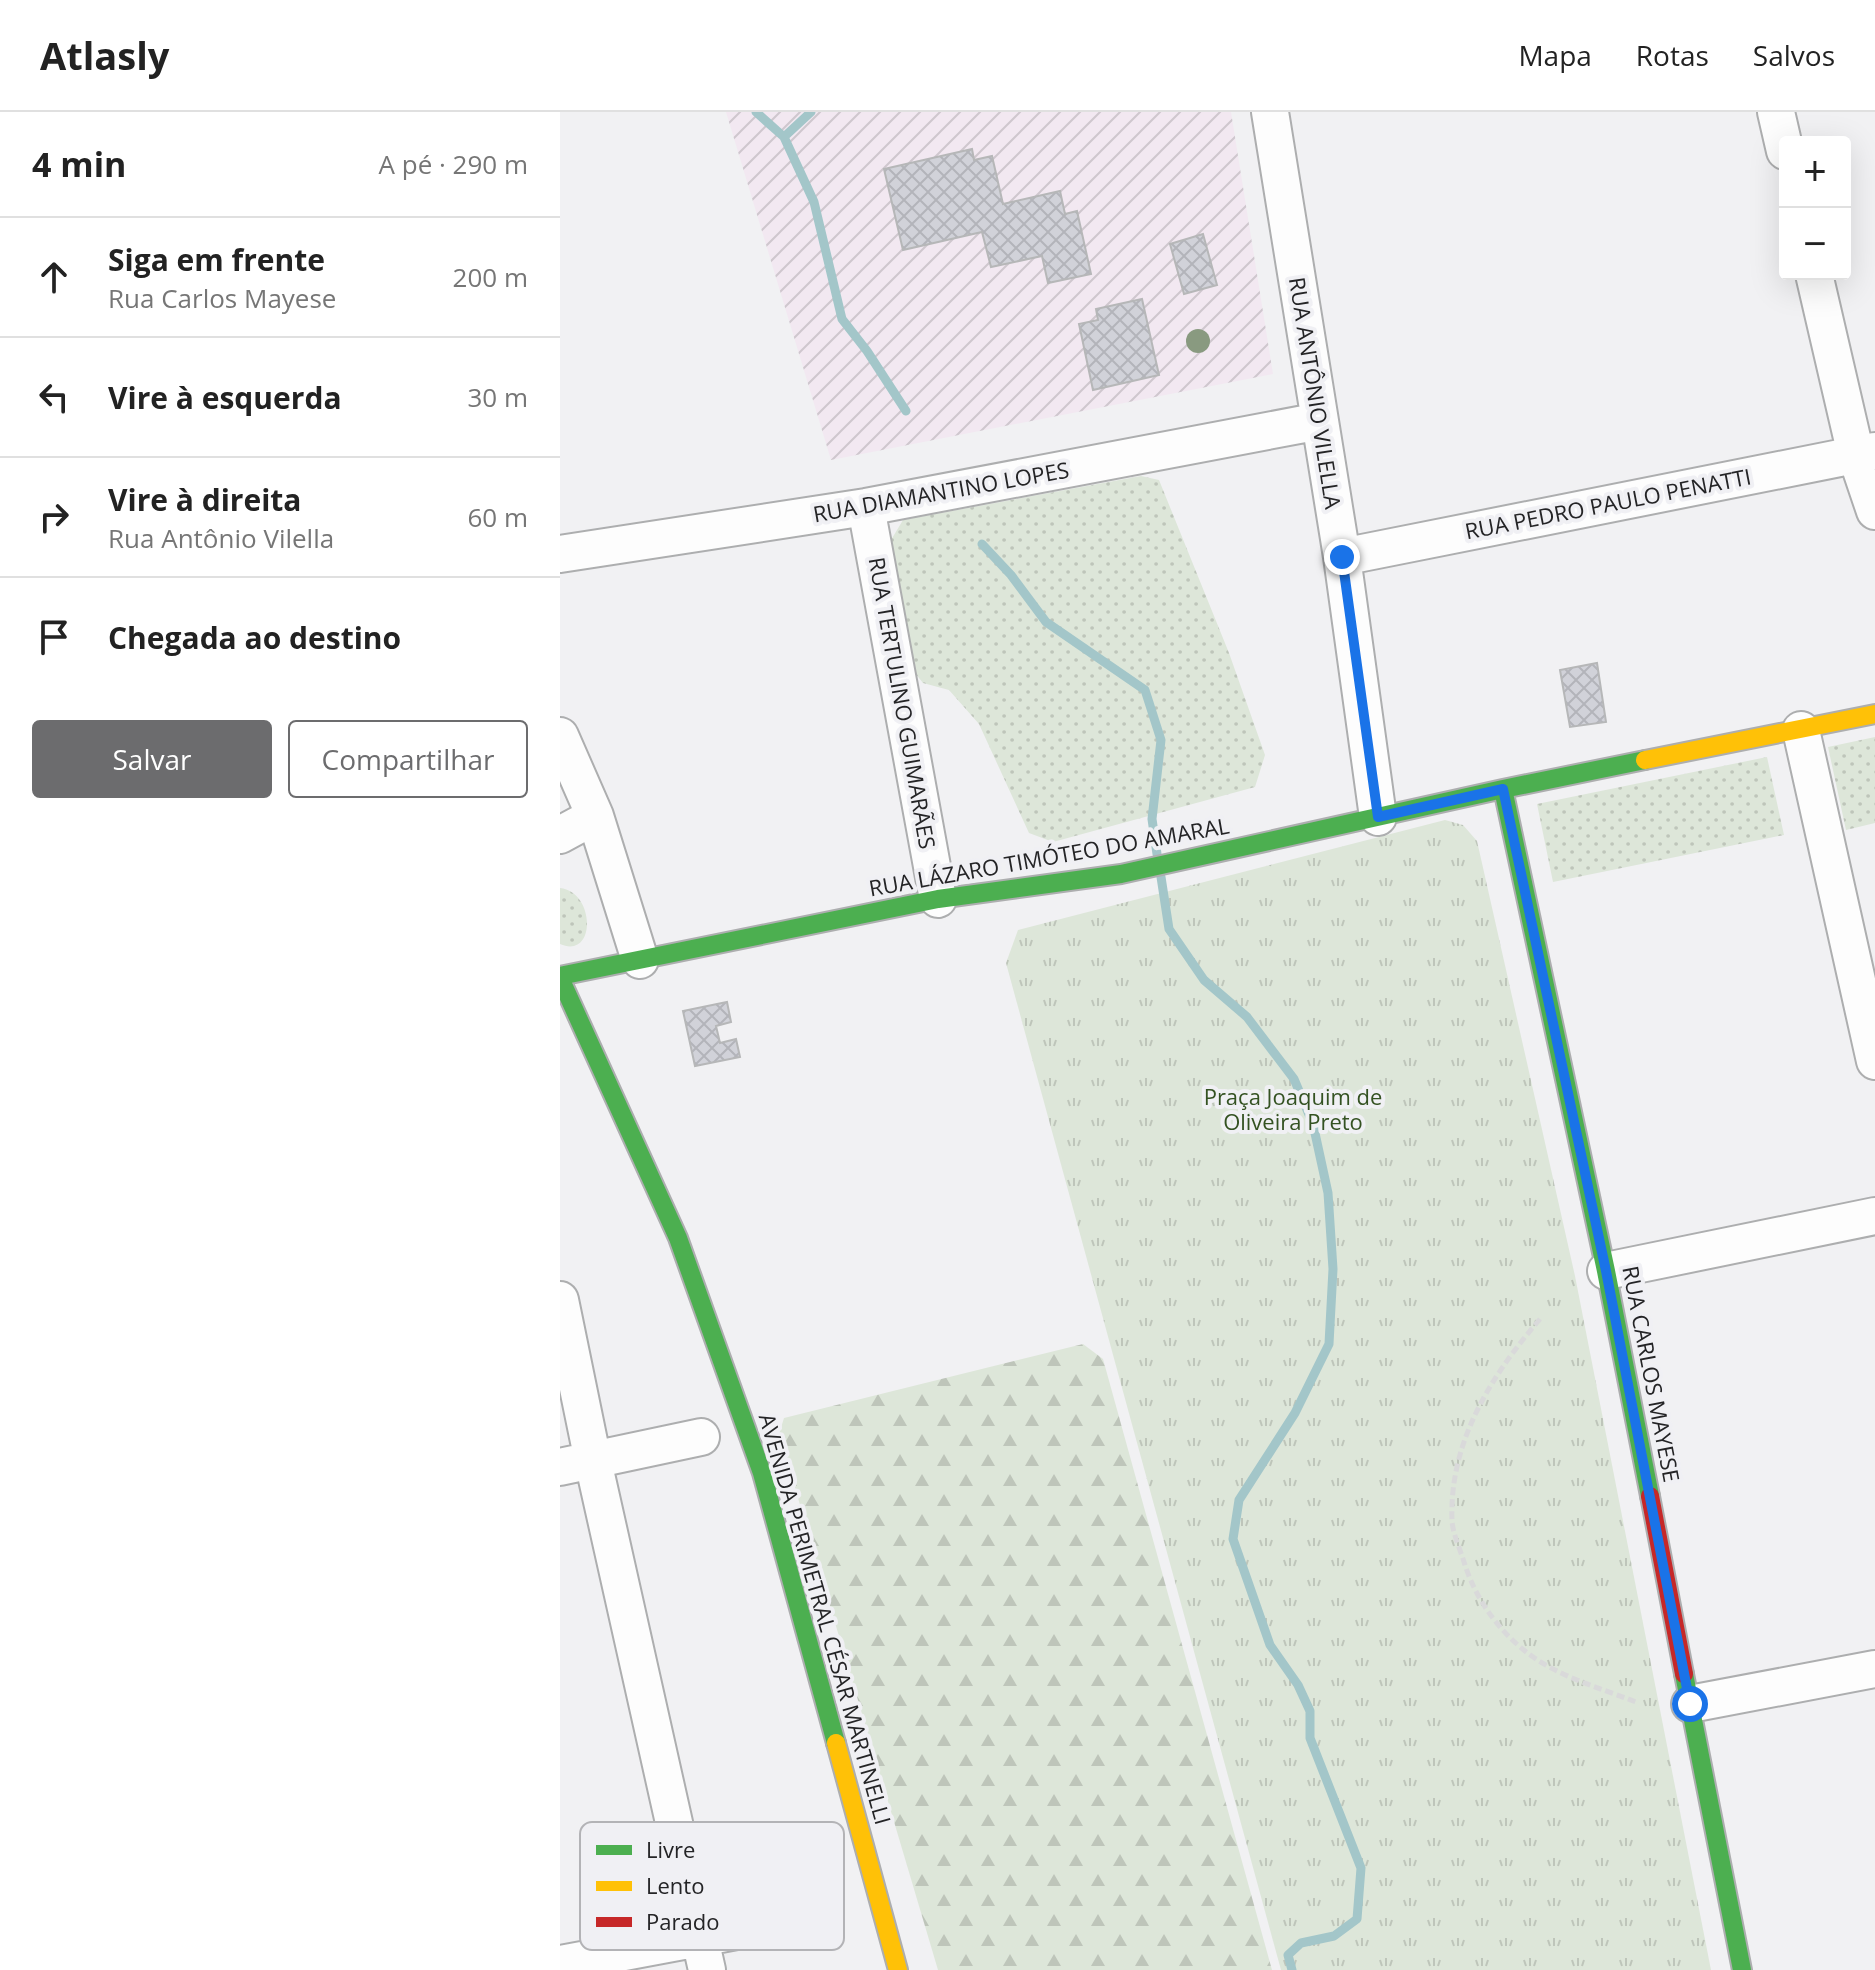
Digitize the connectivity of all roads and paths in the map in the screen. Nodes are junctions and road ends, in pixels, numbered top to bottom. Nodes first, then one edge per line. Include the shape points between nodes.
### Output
1 (1270, 112) edge
2 (1776, 112) edge
3 (1782, 136) edge
4 (1816, 280) edge
5 (1320, 421) junction
6 (1865, 453) edge
7 (866, 507) junction
8 (1875, 511) edge
9 (560, 554) edge
10 (1342, 557) junction
11 (1875, 714) edge
12 (1801, 730) junction
13 (560, 736) edge
14 (1503, 789) junction
15 (595, 816) junction
16 (1378, 817) junction
17 (560, 835) edge
18 (938, 899) junction
19 (640, 960) junction
20 (560, 977) edge
21 (1875, 1061) edge
22 (1875, 1216) edge
23 (1606, 1271) junction
24 (560, 1300) edge
25 (1540, 1319) dead end
26 (701, 1437) dead end
27 (576, 1464) edge
28 (1875, 1669) edge
29 (1636, 1702) dead end
30 (1690, 1704) junction
31 (669, 1822) edge
32 (703, 1954) edge
33 (560, 1964) edge
34 (898, 1970) edge
35 (1742, 1970) edge

1 - 5 street, RUA ANTÔNIO VILELLA
2 - 3 street
4 - 6 street
5 - 7 street, RUA DIAMANTINO LOPES
5 - 10 street, RUA ANTÔNIO VILELLA
6 - 8 street
6 - 10 street, RUA PEDRO PAULO PENATTI
7 - 9 street, RUA DIAMANTINO LOPES
7 - 18 street, RUA TERTULINO GUIMARÃES
10 - 16 street, RUA ANTÔNIO VILELLA
11 - 12 main road, RUA LÁZARO TIMÓTEO DO AMARAL
12 - 14 main road, RUA LÁZARO TIMÓTEO DO AMARAL
12 - 21 street
13 - 15 street
14 - 16 main road, RUA LÁZARO TIMÓTEO DO AMARAL
14 - 23 main road, RUA CARLOS MAYESE
15 - 17 street
15 - 19 street
16 - 18 main road, RUA LÁZARO TIMÓTEO DO AMARAL via 1121,874
18 - 19 main road, RUA LÁZARO TIMÓTEO DO AMARAL
19 - 20 main road, RUA LÁZARO TIMÓTEO DO AMARAL
20 - 34 main road, AVENIDA PERIMETRAL CÉSAR MARTINELLI via 678,1238 762,1473
22 - 23 street
23 - 30 main road, RUA CARLOS MAYESE
24 - 27 street
25 - 29 path via 1506,1359 1479,1407 1455,1464 1452,1523 1469,1580 1494,1623 1527,1653
26 - 27 street
27 - 31 street
28 - 30 street
30 - 35 main road, RUA CARLOS MAYESE
32 - 33 street

